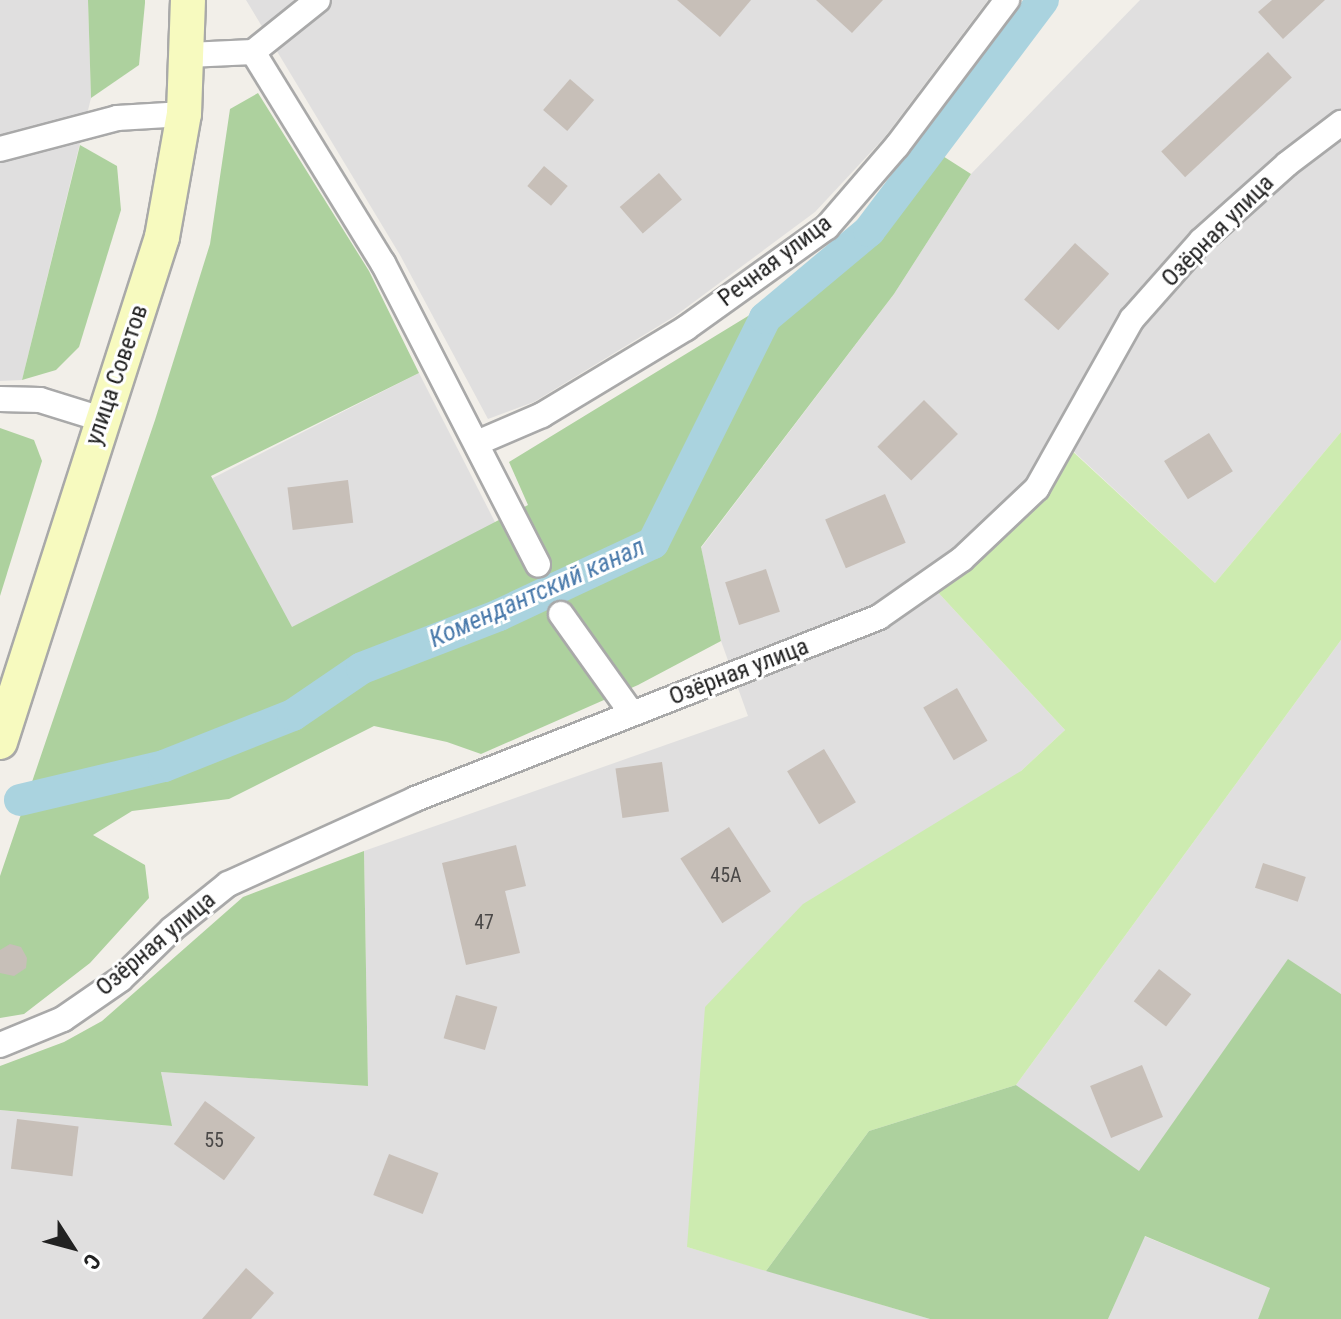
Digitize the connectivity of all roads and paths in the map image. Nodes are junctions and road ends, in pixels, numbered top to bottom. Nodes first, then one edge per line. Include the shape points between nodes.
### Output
1 (188, 0) edge
2 (318, 0) edge
3 (1007, 0) edge
4 (253, 52) junction
5 (188, 55) junction
6 (184, 114) junction
7 (1341, 123) edge
8 (0, 149) edge
9 (0, 399) edge
10 (101, 419) junction
11 (477, 443) junction
12 (538, 565) dead end
13 (561, 614) dead end
14 (631, 712) junction
15 (0, 742) edge
16 (0, 1045) edge

1 - 5 main road, улица Советов
2 - 4 street
3 - 11 street, Речная улица via 897,146 827,227 686,328 542,415
4 - 5 street
4 - 11 street via 383,263
5 - 6 main road, улица Советов
6 - 8 street via 117,118
6 - 10 main road, улица Советов via 162,237
7 - 14 street, Озёрная улица via 1201,241 1132,319 1037,488 962,559 879,617
9 - 10 street via 40,400
10 - 15 main road, улица Советов
11 - 12 street
13 - 14 street
14 - 16 street, Озёрная улица via 415,799 228,884 121,979 63,1019

